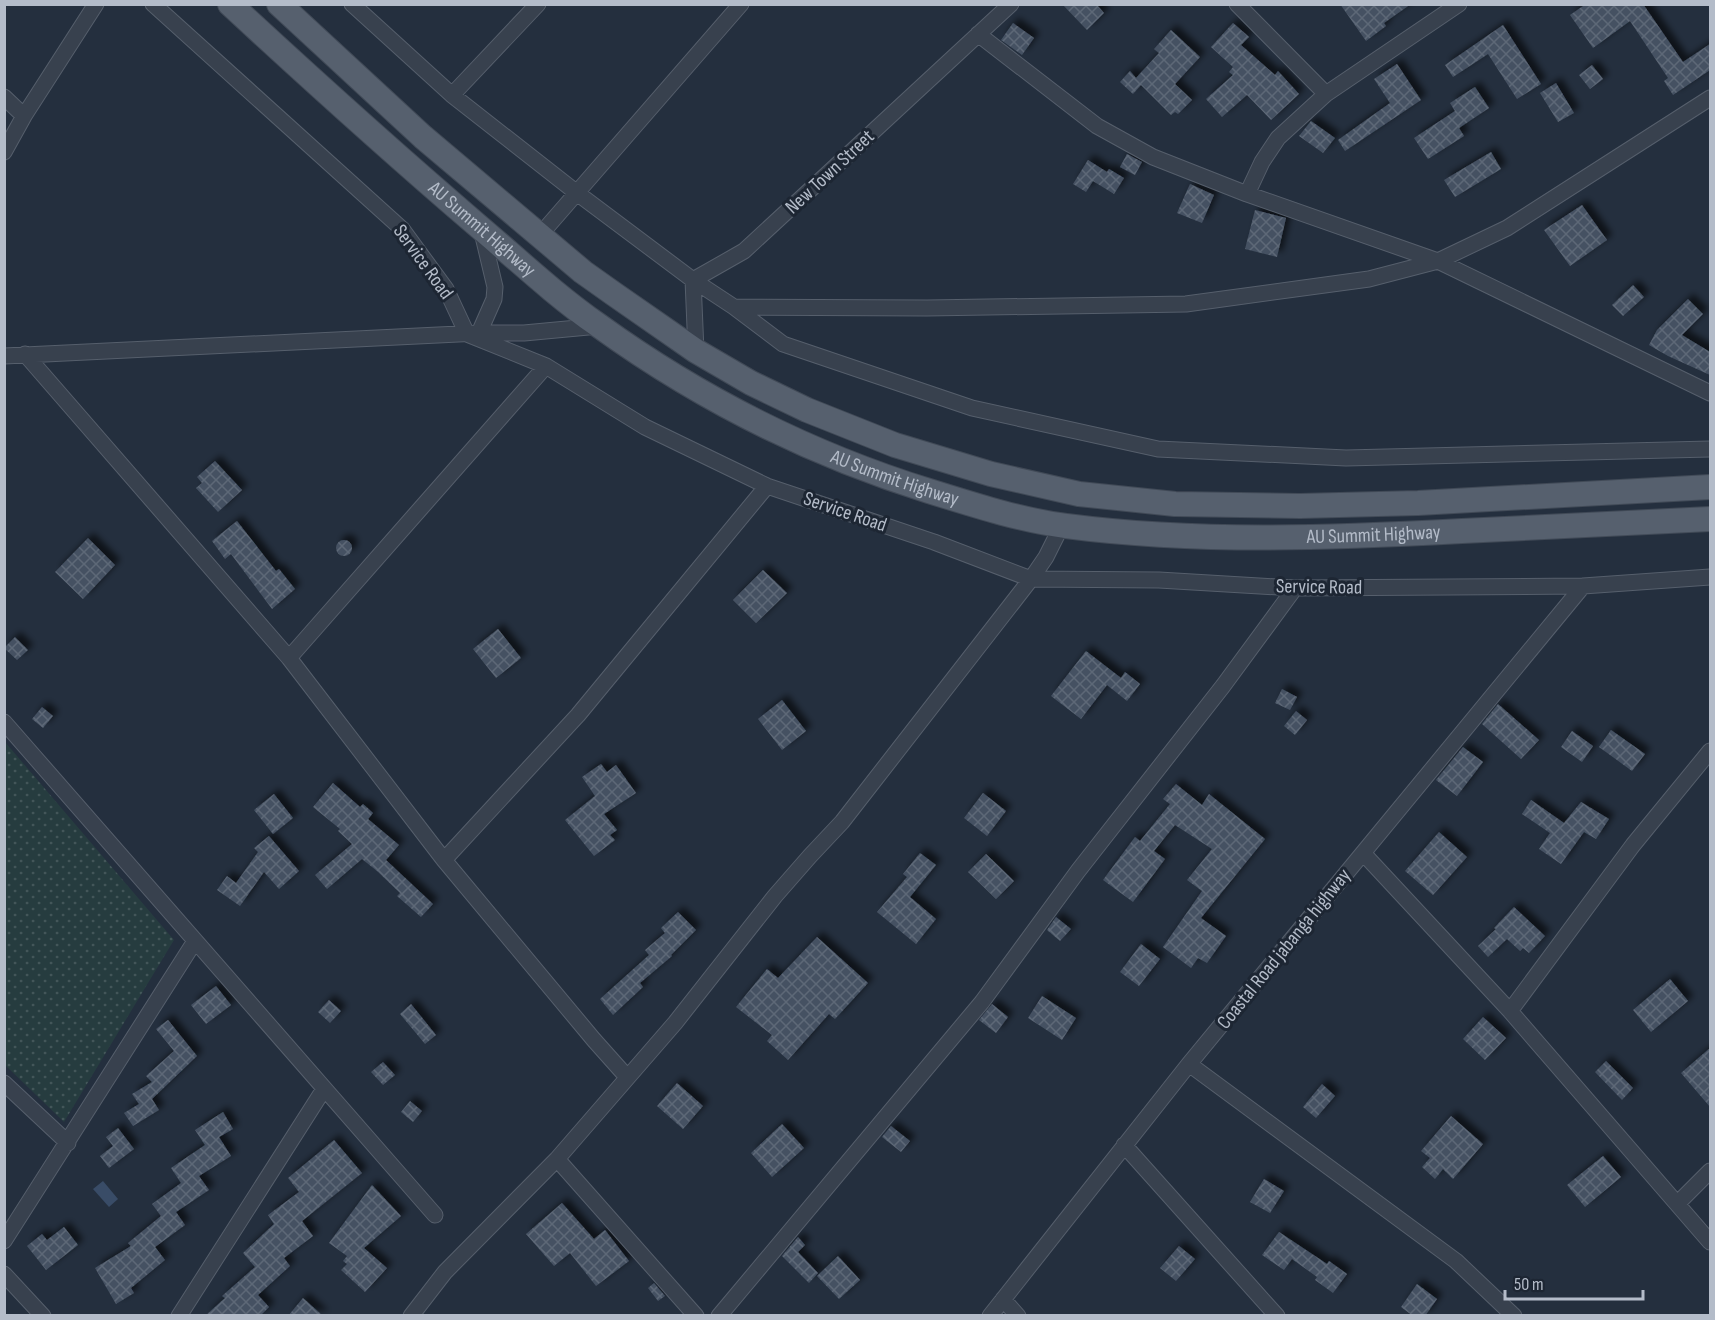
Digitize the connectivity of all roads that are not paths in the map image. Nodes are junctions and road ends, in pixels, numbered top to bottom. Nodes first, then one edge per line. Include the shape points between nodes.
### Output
1 (96, 4) edge
2 (153, 4) edge
3 (230, 4) edge
4 (279, 4) edge
5 (352, 4) edge
6 (538, 4) edge
7 (741, 4) edge
8 (1011, 4) edge
9 (1237, 4) edge
10 (1459, 4) edge
11 (978, 34) junction
12 (1326, 94) junction
13 (452, 95) junction
14 (4, 97) edge
15 (1710, 98) edge
16 (24, 116) junction
17 (4, 152) edge
18 (577, 194) junction
19 (1247, 194) junction
20 (481, 228) junction
21 (540, 235) junction
22 (1438, 261) junction
23 (693, 280) junction
24 (734, 307) junction
25 (598, 326) junction
26 (473, 333) junction
27 (696, 351) junction
28 (25, 354) junction
29 (4, 356) edge
30 (546, 366) junction
31 (1710, 393) edge
32 (1710, 449) edge
33 (767, 486) junction
34 (1710, 487) edge
35 (1710, 519) edge
36 (1062, 525) junction
37 (1710, 577) edge
38 (1031, 579) junction
39 (1583, 586) junction
40 (1295, 588) junction
41 (289, 658) junction
42 (4, 722) edge
43 (1710, 753) edge
44 (1363, 853) junction
45 (444, 860) junction
46 (195, 941) junction
47 (1510, 1011) junction
48 (1189, 1064) junction
49 (627, 1077) junction
50 (4, 1083) edge
51 (324, 1089) junction
52 (68, 1143) junction
53 (1124, 1146) junction
54 (557, 1159) junction
55 (1710, 1171) edge
56 (1677, 1204) junction
57 (435, 1215) dead end
58 (4, 1241) edge
59 (1710, 1242) edge
60 (4, 1274) edge
61 (1003, 1299) junction
62 (43, 1316) edge
63 (179, 1316) edge
64 (411, 1316) edge
65 (696, 1316) edge
66 (719, 1316) edge
67 (990, 1316) edge
68 (1018, 1316) edge
69 (1277, 1316) edge
70 (1514, 1316) edge

1 - 16 street
2 - 26 street, Service Road via 402,229
3 - 20 main road, AU Summit Highway
4 - 21 main road, AU Summit Highway via 423,137
5 - 13 street
6 - 13 street
7 - 18 street
8 - 11 street, New Town Street
9 - 12 street
10 - 12 street
11 - 19 street via 1096,126 1153,157
11 - 23 street, New Town Street via 744,251
12 - 19 street via 1278,138
13 - 18 street
14 - 16 street
15 - 22 street via 1507,228
16 - 17 street
18 - 21 street
18 - 23 street
19 - 22 street
20 - 25 main road, AU Summit Highway
20 - 26 street via 495,287 494,299
21 - 27 main road, AU Summit Highway via 583,272
22 - 24 street via 1369,279 1186,304
22 - 31 street
23 - 24 street
23 - 27 street
24 - 32 street via 783,344 972,408 1158,448 1346,458
25 - 26 street
25 - 36 main road, AU Summit Highway via 738,413 795,441 885,477 985,508
26 - 28 street
26 - 30 street, Service Road
27 - 34 main road, AU Summit Highway via 807,410 896,445 991,474 1079,494 1175,504 1300,506
28 - 29 street
28 - 41 street
30 - 33 street, Service Road via 645,427
30 - 41 street
33 - 38 street, Service Road
33 - 45 street via 578,715
35 - 36 main road, AU Summit Highway via 1295,538 1172,536
36 - 38 street
37 - 39 street, Service Road
38 - 40 street, Service Road via 1159,579
38 - 49 street via 843,822 775,896
39 - 40 street, Service Road
39 - 44 street, Coastal Road jabanga highway
40 - 66 street via 982,1002
41 - 45 street
42 - 46 street
43 - 47 street via 1634,845
44 - 47 street
44 - 48 street, Coastal Road jabanga highway
45 - 49 street
46 - 51 street
46 - 52 street
47 - 56 street
48 - 53 street, Coastal Road jabanga highway
48 - 70 street via 1456,1261
49 - 54 street
50 - 52 street
51 - 57 street
51 - 63 street
52 - 58 street
53 - 61 street, Coastal Road jabanga highway
53 - 69 street
54 - 64 street via 445,1272
54 - 65 street
55 - 56 street
56 - 59 street
60 - 62 street
61 - 67 street, Coastal Road jabanga highway
61 - 68 street

